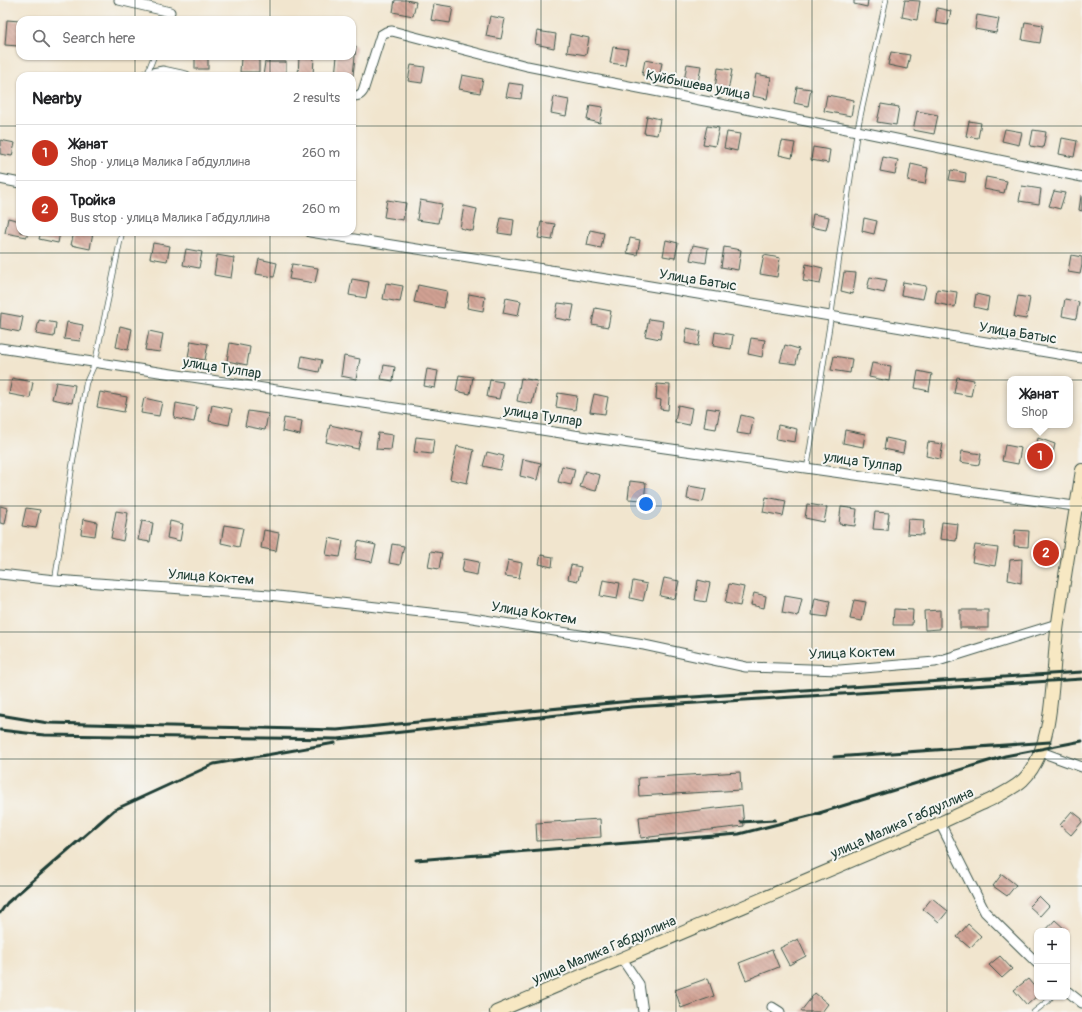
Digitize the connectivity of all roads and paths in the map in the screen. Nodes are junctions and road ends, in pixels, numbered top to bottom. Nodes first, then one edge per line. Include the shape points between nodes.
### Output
1 (119, 0) edge
2 (886, 0) edge
3 (168, 16) edge
4 (153, 60) edge
5 (148, 72) edge
6 (356, 96) edge
7 (857, 131) junction
8 (1082, 177) edge
9 (0, 179) edge
10 (16, 182) edge
11 (121, 236) edge
12 (335, 236) edge
13 (831, 316) junction
14 (0, 348) edge
15 (1082, 358) edge
16 (95, 363) junction
17 (807, 468) junction
18 (1082, 470) edge
19 (1079, 507) edge
20 (0, 574) edge
21 (55, 580) junction
22 (1057, 624) junction
23 (1041, 752) junction
24 (1082, 767) edge
25 (940, 823) junction
26 (622, 959) junction
27 (1034, 960) edge
28 (1070, 994) edge
29 (1049, 1000) edge
30 (1082, 1004) edge
31 (772, 1006) dead end
32 (496, 1012) edge
33 (643, 1012) edge
34 (780, 1012) edge
35 (1034, 1012) edge

1 - 3 street
2 - 7 lane
4 - 5 lane
6 - 7 street, Куйбышева улица via 363,91 381,35 392,31 527,66
7 - 8 street, Куйбышева улица
7 - 13 lane
9 - 10 street
11 - 16 lane
12 - 13 street, Улица Батыс
13 - 15 street, Улица Батыс
13 - 17 lane
14 - 16 street, улица Тулпар
16 - 17 street, улица Тулпар
16 - 21 lane via 86,383
17 - 19 street, улица Тулпар
18 - 19 main road, улица Малика Габдуллина
19 - 22 main road, улица Малика Габдуллина
20 - 21 street, Улица Коктем
21 - 22 street, Улица Коктем via 269,595 466,617 644,645 746,667 840,670 934,662
22 - 23 main road, улица Малика Габдуллина via 1047,733
23 - 24 street
23 - 25 main road, улица Малика Габдуллина via 1024,780 1008,792
25 - 26 main road, улица Малика Габдуллина
25 - 27 street via 985,912
26 - 32 main road, улица Малика Габдуллина
26 - 33 street via 639,984
28 - 30 street
29 - 35 lane
31 - 34 street

